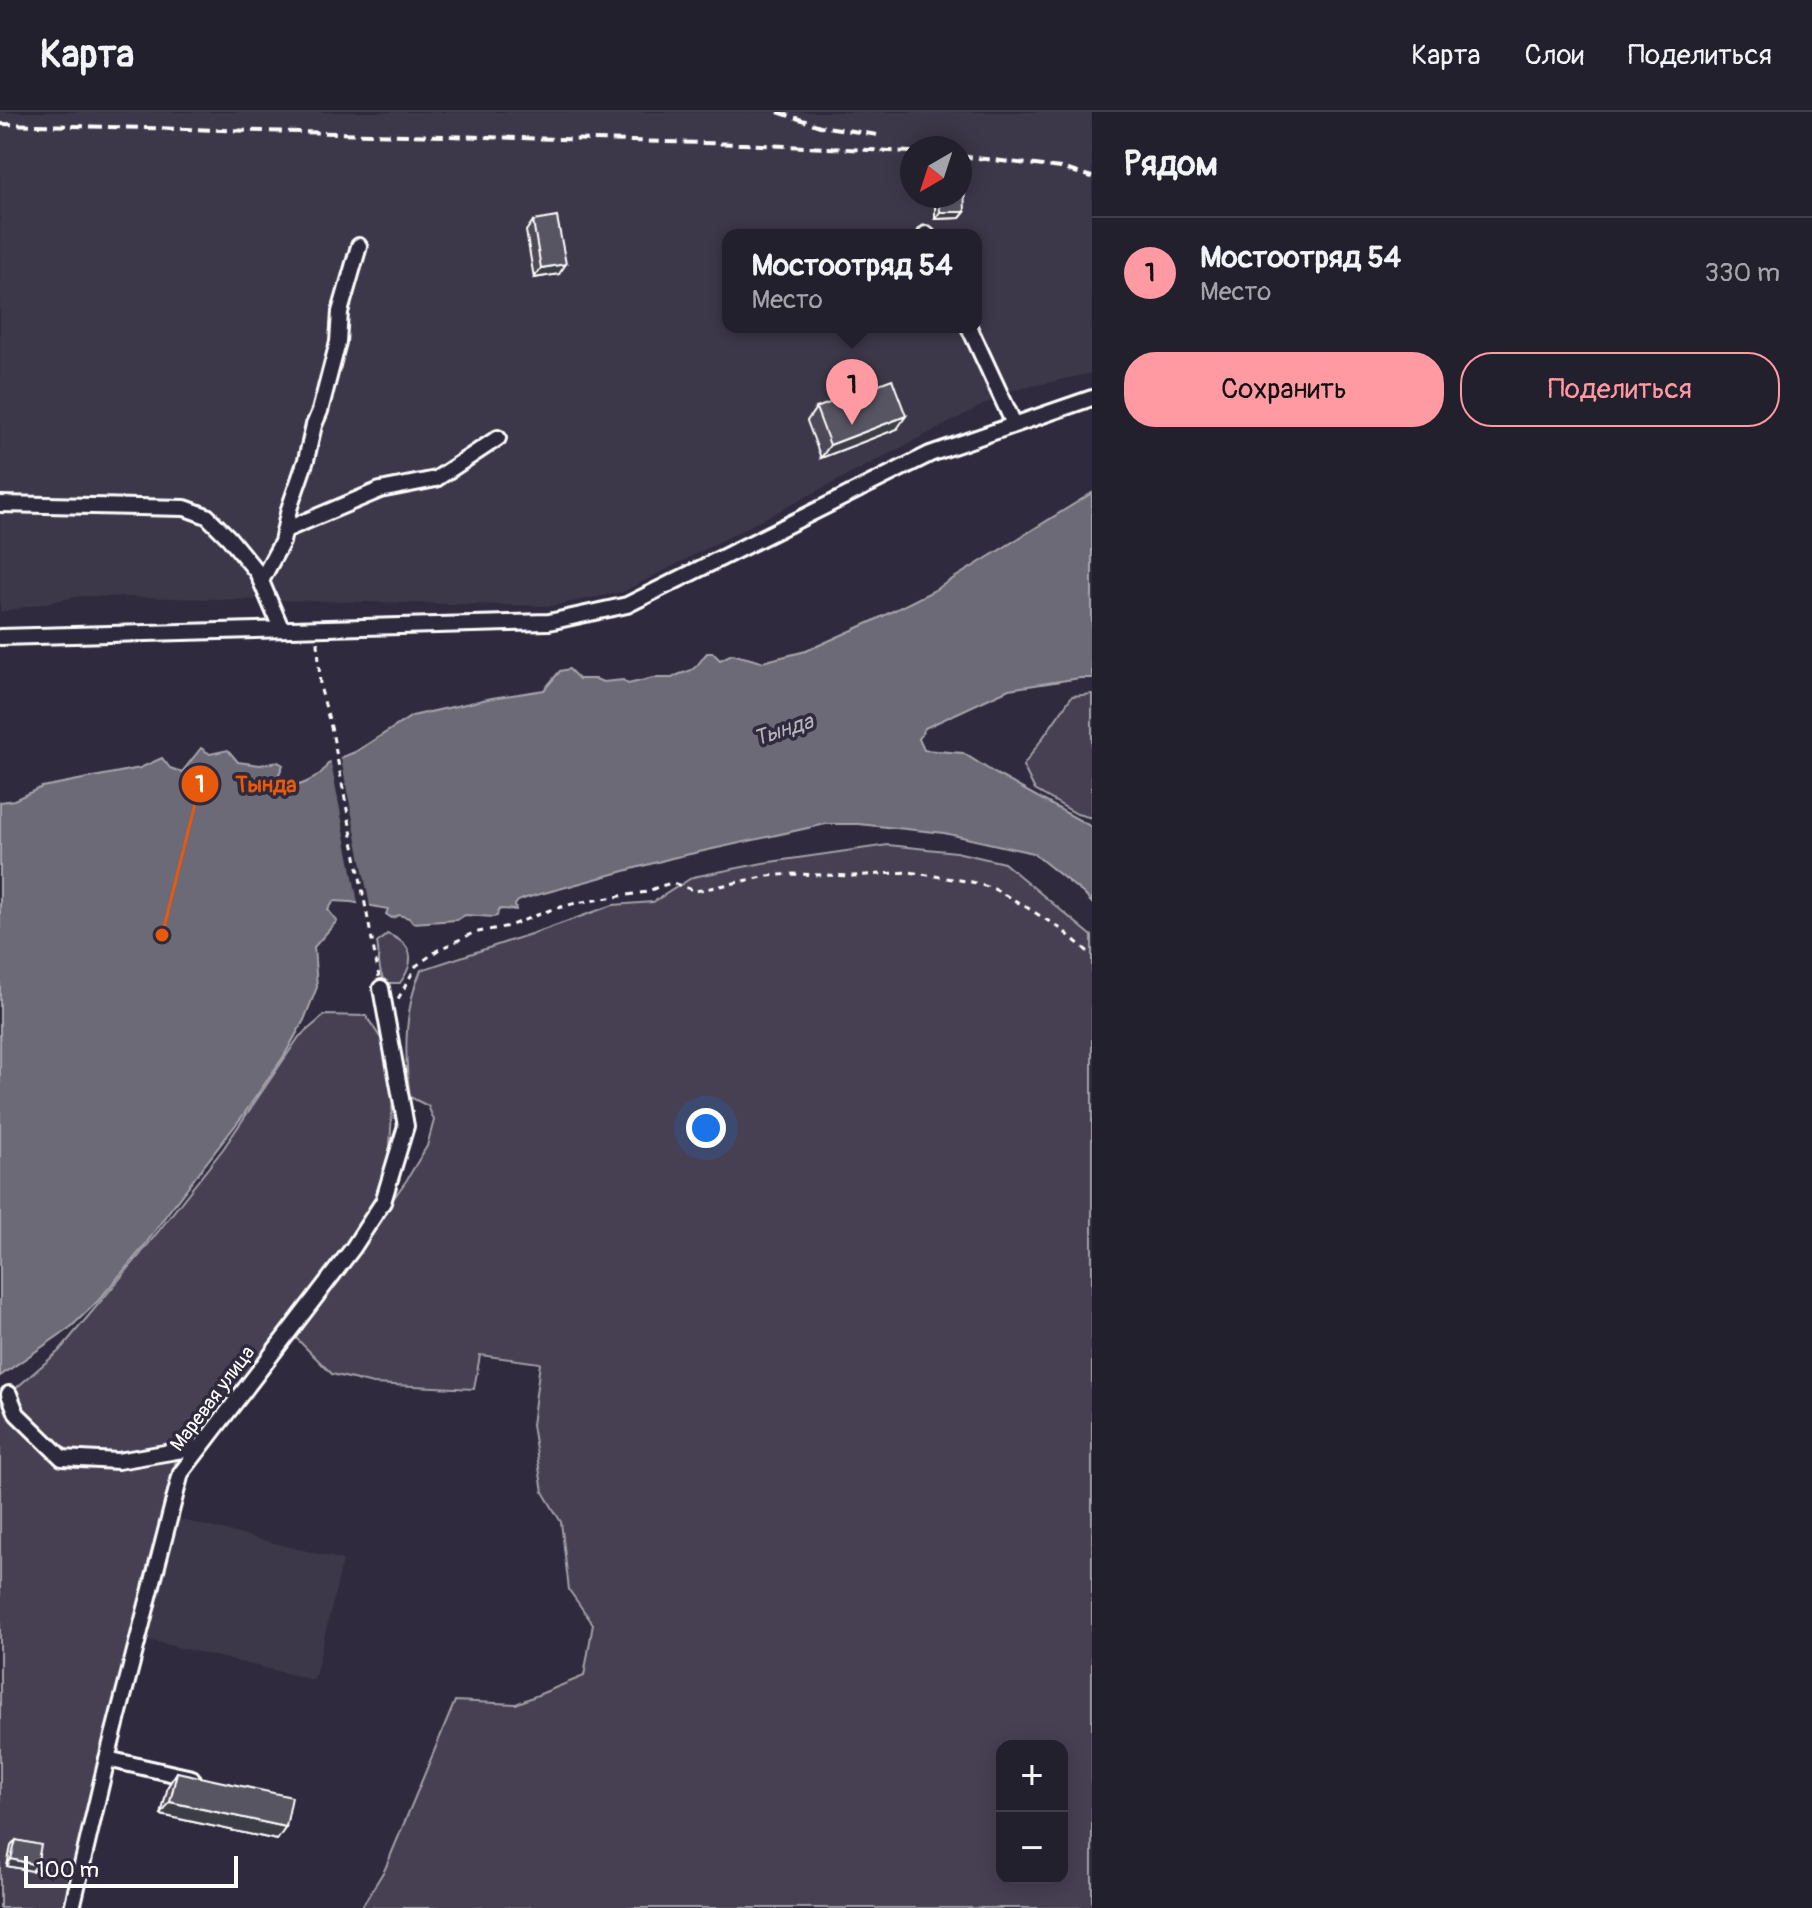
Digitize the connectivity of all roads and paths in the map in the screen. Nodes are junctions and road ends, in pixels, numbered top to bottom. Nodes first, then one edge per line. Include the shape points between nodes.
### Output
1 (359, 246) dead end
2 (972, 333) edge
3 (1092, 398) edge
4 (1014, 424) junction
5 (498, 438) dead end
6 (0, 504) edge
7 (285, 530) junction
8 (261, 581) junction
9 (317, 627) junction
10 (281, 628) junction
11 (0, 637) edge
12 (1092, 955) edge
13 (381, 988) joint
14 (386, 1017) junction
15 (9, 1394) dead end
16 (200, 1447) junction
17 (107, 1759) junction
18 (211, 1783) edge
19 (72, 1908) edge

1 - 7 street
2 - 4 street
3 - 4 street
4 - 9 street via 930,454 627,605 549,622
5 - 7 street via 436,479 380,490
6 - 8 street via 185,508 207,516
7 - 8 street
8 - 10 street
9 - 10 street
9 - 13 path via 320,686
10 - 11 street
12 - 14 path via 1061,929 994,889 944,877 909,872 793,874 696,891 673,883 576,903 453,941 416,966
13 - 14 street, Маревая улица
14 - 16 street, Маревая улица via 406,1126 383,1202
15 - 16 street via 17,1414 62,1458 118,1461
16 - 17 street, Маревая улица via 181,1473
17 - 18 street
17 - 19 street, Маревая улица

